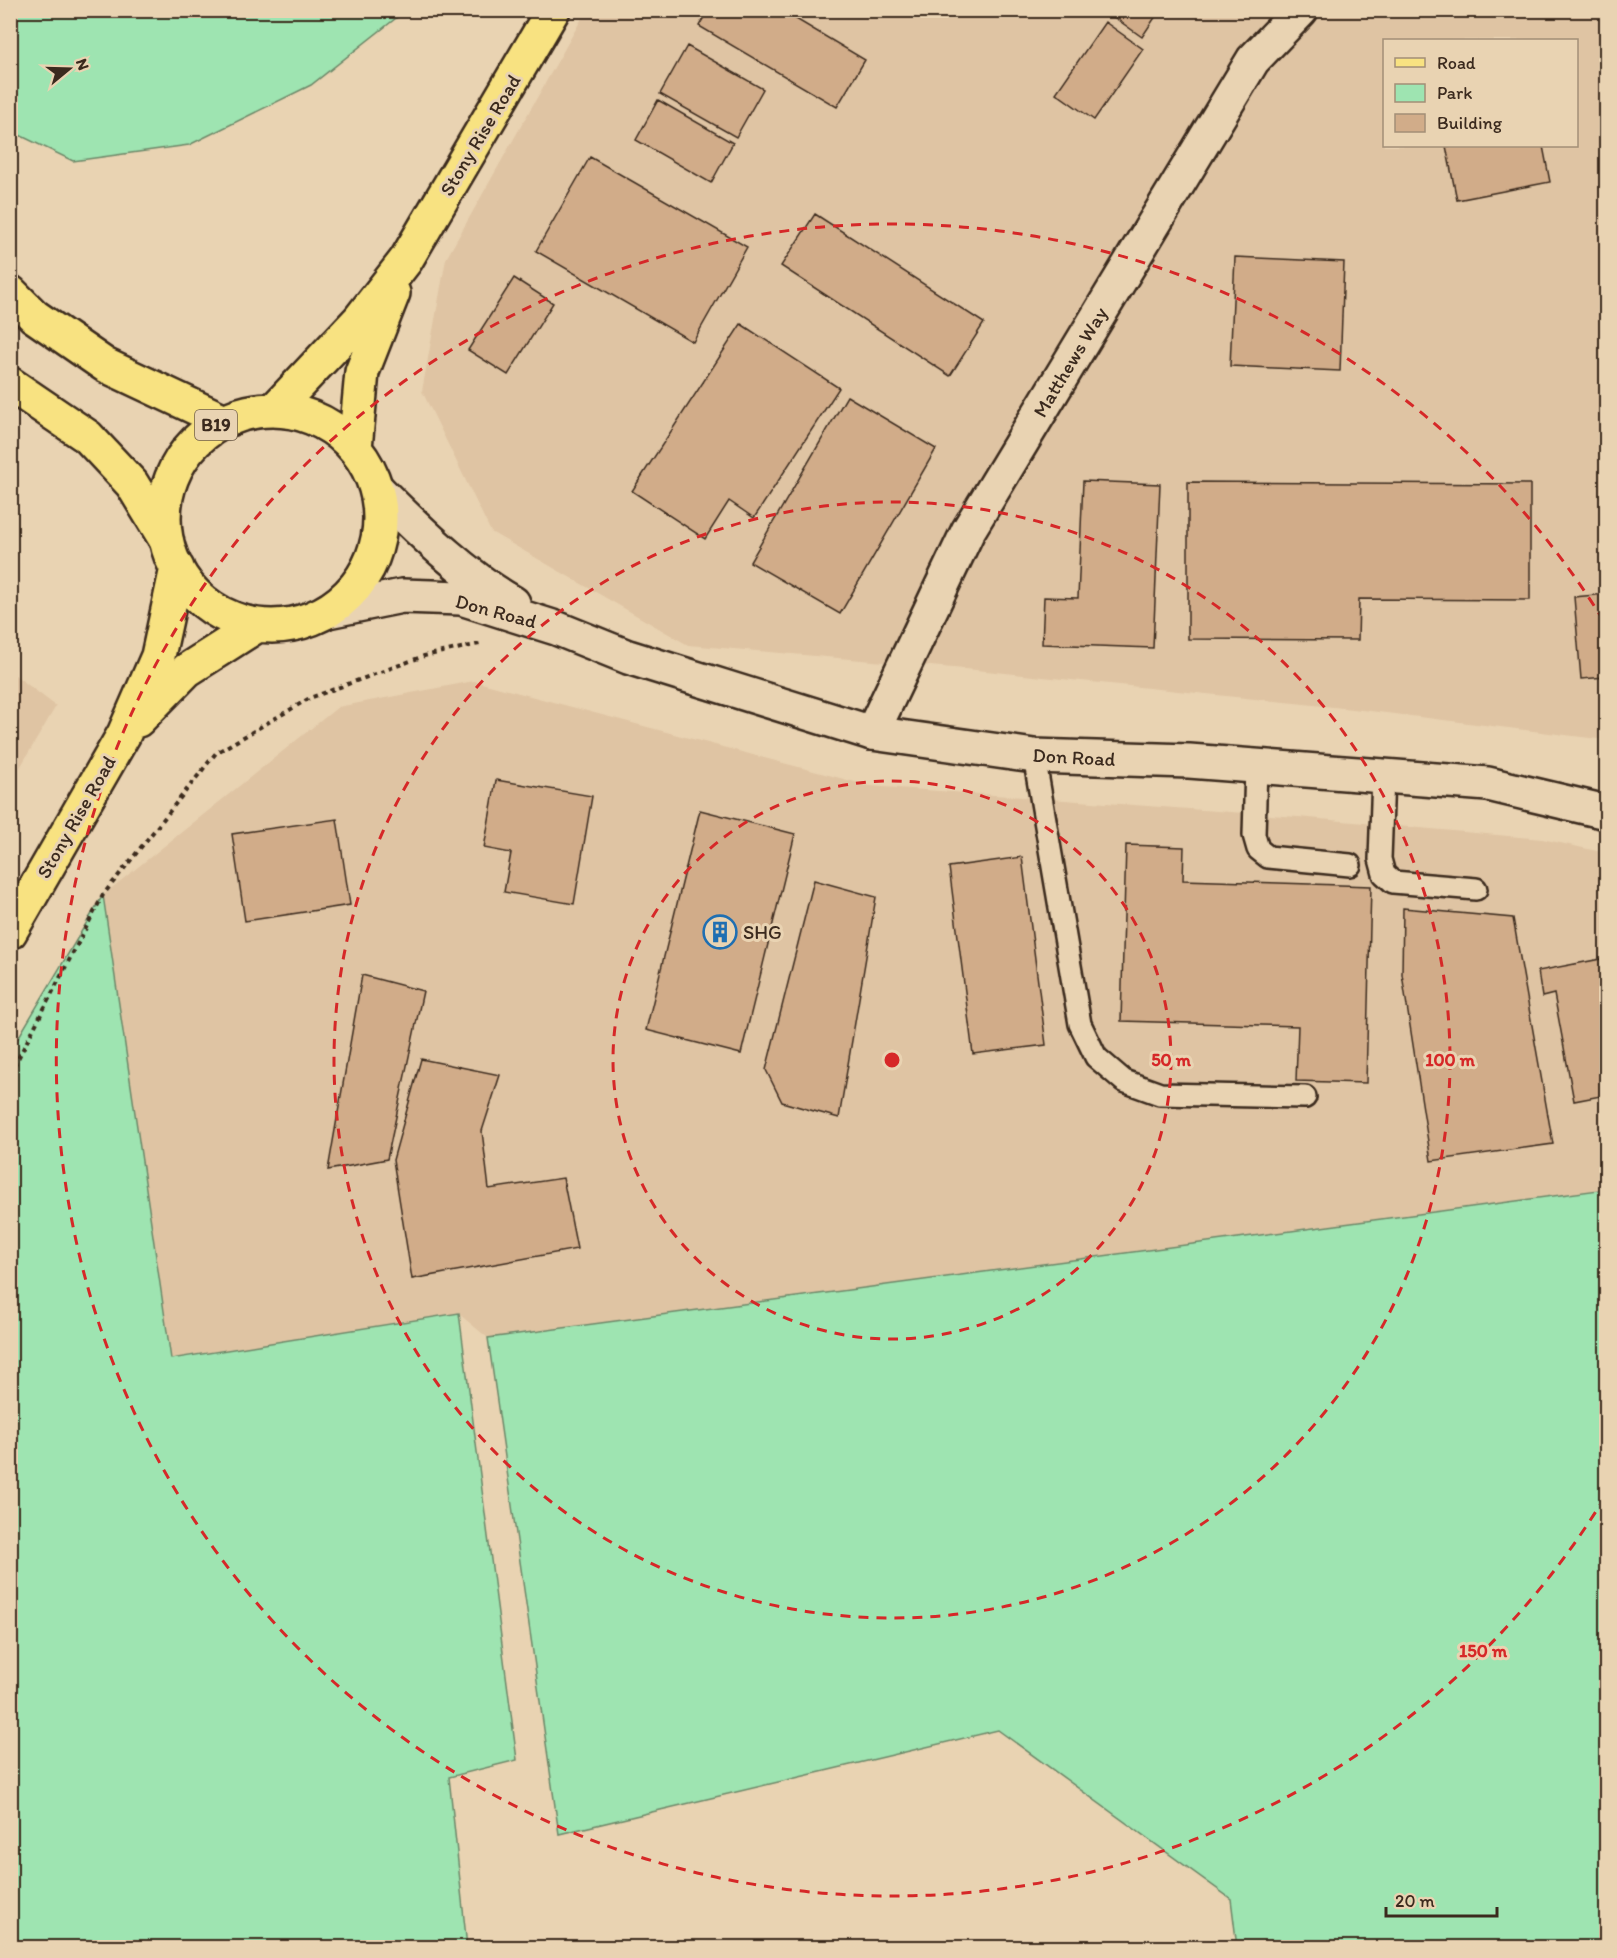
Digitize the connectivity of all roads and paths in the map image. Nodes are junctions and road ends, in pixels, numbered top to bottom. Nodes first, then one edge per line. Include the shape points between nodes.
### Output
1 (554, 10) edge
2 (1301, 10) edge
3 (406, 260) junction
4 (10, 292) edge
5 (10, 384) edge
6 (25, 403) edge
7 (276, 408) junction
8 (222, 420) junction
9 (355, 448) junction
10 (377, 489) junction
11 (171, 554) junction
12 (328, 611) junction
13 (256, 626) junction
14 (556, 628) junction
15 (490, 642) dead end
16 (872, 733) junction
17 (124, 734) junction
18 (1035, 756) junction
19 (1256, 766) junction
20 (1383, 776) junction
21 (1606, 812) edge
22 (1350, 865) dead end
23 (1476, 889) dead end
24 (10, 932) edge
25 (10, 1074) edge
26 (1305, 1097) dead end

1 - 3 main road, Stony Rise Road
2 - 16 main road, Matthews Way via 1253,60 968,531
3 - 7 main road, Stony Rise Road via 360,319
3 - 9 main road, Stony Rise Road via 362,372
4 - 8 main road via 34,316 105,365
5 - 6 main road
6 - 11 main road via 88,437 132,484
7 - 8 main road, B19
7 - 9 main road, B19 via 318,418
8 - 11 main road, B19 via 181,456 164,499
9 - 10 main road, B19
10 - 12 main road, B19 via 381,527 371,563 349,595
10 - 14 main road, Don Road via 437,547 490,590
11 - 13 main road, B19 via 188,589 218,613
11 - 17 main road, Stony Rise Road / B19 via 158,656
12 - 13 main road, B19 via 293,625
12 - 14 main road, Don Road via 402,596 461,598
13 - 17 main road, Stony Rise Road / B19 via 187,670
14 - 16 main road, Don Road via 628,657
15 - 25 path via 424,656 310,698 216,753 103,895
16 - 18 main road, Don Road
17 - 24 main road, Stony Rise Road / B19
18 - 19 main road, Don Road
18 - 26 lane via 1080,1024 1096,1057 1124,1080 1160,1095
19 - 20 main road, Don Road
19 - 22 lane via 1254,835 1258,849 1268,857
20 - 21 main road, Don Road via 1488,784
20 - 23 lane via 1380,859 1384,874 1393,882

